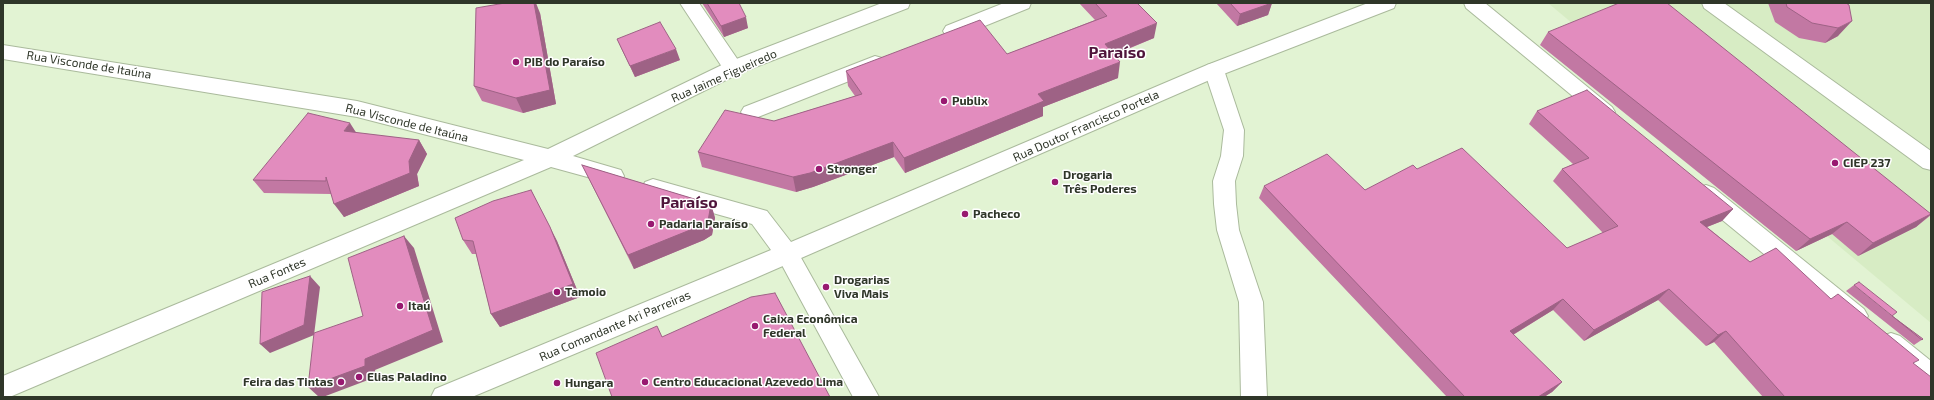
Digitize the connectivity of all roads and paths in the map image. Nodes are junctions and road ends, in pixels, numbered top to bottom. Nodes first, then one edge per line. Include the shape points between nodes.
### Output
1 (689, 3) edge
2 (901, 3) edge
3 (1022, 3) edge
4 (1387, 3) edge
5 (1473, 3) edge
6 (1711, 3) edge
7 (934, 38) edge
8 (3, 52) edge
9 (890, 56) edge
10 (733, 68) junction
11 (1214, 70) junction
12 (751, 112) dead end
13 (1622, 126) edge
14 (550, 158) junction
15 (1931, 162) edge
16 (1690, 181) edge
17 (787, 254) junction
18 (1931, 376) edge
19 (3, 388) edge
20 (444, 397) edge
21 (866, 397) edge
22 (1254, 397) edge

1 - 10 main road
2 - 10 main road, Rua Jaime Figueiredo
3 - 7 main road
4 - 11 main road, Rua Doutor Francisco Portela
5 - 13 main road
6 - 15 main road
8 - 14 main road, Rua Visconde de Itaúna via 357,109
9 - 12 main road
10 - 14 main road, Rua Jaime Figueiredo
11 - 17 main road, Rua Doutor Francisco Portela
11 - 22 main road via 1234,130 1232,156 1224,181 1225,204 1228,230 1251,302
14 - 17 main road, Rua Visconde de Itaúna via 760,217
14 - 19 main road, Rua Fontes
16 - 18 main road
17 - 20 main road, Rua Comandante Ari Parreiras
17 - 21 main road, Rua Visconde de Itaúna

